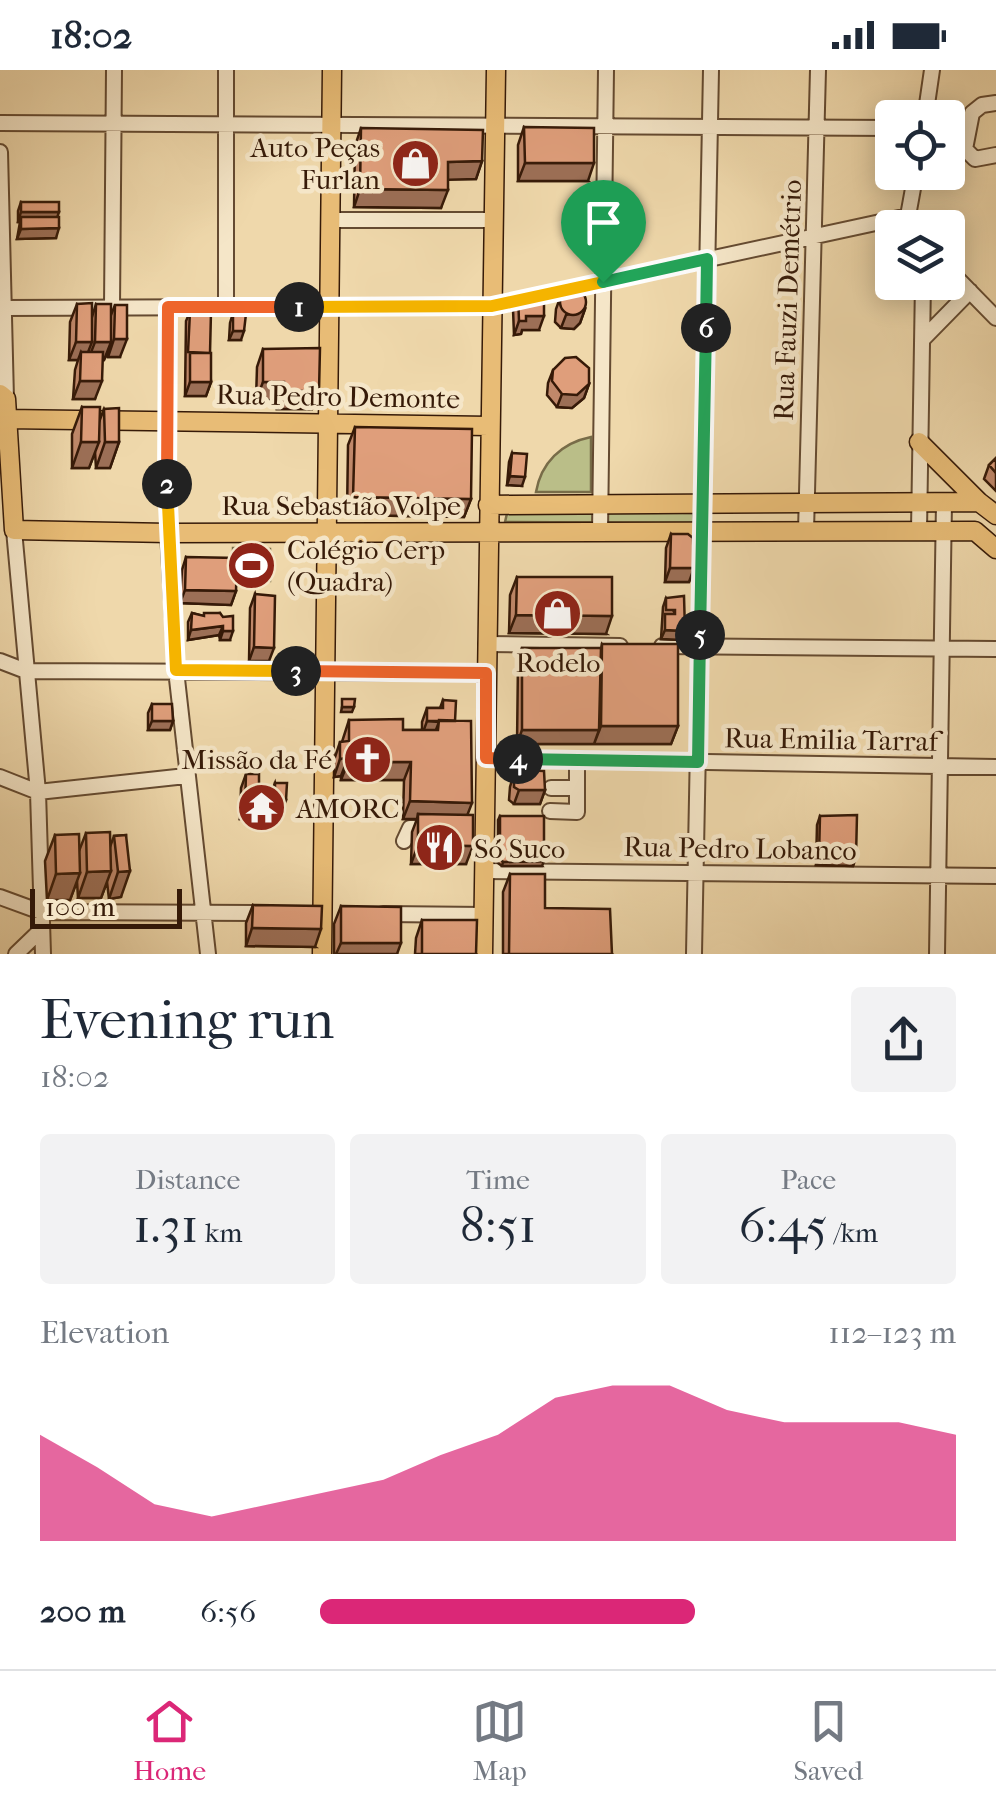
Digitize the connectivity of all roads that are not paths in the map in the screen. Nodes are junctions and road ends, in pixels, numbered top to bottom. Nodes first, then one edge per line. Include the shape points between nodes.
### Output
1 (114, 70) edge
2 (226, 70) edge
3 (332, 70) edge
4 (496, 70) edge
5 (606, 70) edge
6 (711, 70) edge
7 (818, 70) edge
8 (932, 70) edge
9 (928, 100) edge
10 (996, 103) edge
11 (114, 122) junction
12 (226, 122) junction
13 (0, 123) edge
14 (331, 123) junction
15 (497, 126) junction
16 (607, 126) junction
17 (710, 126) junction
18 (817, 127) junction
19 (875, 128) edge
20 (0, 152) edge
21 (996, 156) edge
22 (330, 220) junction
23 (493, 220) junction
24 (875, 227) edge
25 (813, 236) junction
26 (707, 259) junction
27 (603, 282) junction
28 (965, 286) edge
29 (970, 291) junction
30 (923, 300) edge
31 (328, 306) junction
32 (492, 306) junction
33 (112, 307) junction
34 (168, 307) junction
35 (226, 307) junction
36 (4, 308) junction
37 (996, 318) edge
38 (922, 340) junction
39 (3, 397) edge
40 (166, 422) junction
41 (327, 424) junction
42 (489, 426) junction
43 (4, 429) edge
44 (919, 442) junction
45 (806, 502) junction
46 (919, 502) junction
47 (944, 502) junction
48 (980, 502) junction
49 (600, 503) junction
50 (488, 504) junction
51 (702, 504) junction
52 (996, 515) edge
53 (919, 530) junction
54 (943, 530) junction
55 (488, 532) junction
56 (600, 532) junction
57 (702, 532) junction
58 (806, 532) junction
59 (168, 533) junction
60 (326, 533) junction
61 (10, 538) edge
62 (996, 549) edge
63 (486, 644) junction
64 (700, 646) junction
65 (941, 648) junction
66 (996, 649) edge
67 (0, 662) edge
68 (176, 670) junction
69 (26, 671) junction
70 (324, 671) junction
71 (486, 673) junction
72 (486, 758) junction
73 (578, 760) junction
74 (698, 762) junction
75 (940, 766) junction
76 (996, 767) edge
77 (186, 776) junction
78 (0, 778) edge
79 (551, 788) dead end
80 (577, 788) junction
81 (38, 792) junction
82 (550, 811) dead end
83 (450, 829) edge
84 (404, 841) dead end
85 (484, 870) junction
86 (696, 873) junction
87 (938, 876) junction
88 (996, 876) edge
89 (0, 897) edge
90 (41, 912) junction
91 (204, 913) junction
92 (283, 914) edge
93 (303, 914) edge
94 (332, 914) junction
95 (358, 914) edge
96 (484, 915) junction
97 (42, 929) junction
98 (16, 954) edge
99 (43, 954) edge
100 (208, 954) edge
101 (322, 954) edge
102 (483, 954) edge
103 (694, 954) edge
104 (937, 954) edge

1 - 11 street
2 - 12 street
3 - 14 main road
4 - 15 main road
5 - 16 street
6 - 17 street
7 - 18 street, Rua Fauzi Demétrio
8 - 9 street
10 - 21 street via 972,112 965,150 975,159
11 - 12 street
11 - 13 street
11 - 33 street
12 - 14 street
12 - 35 street
14 - 15 street
14 - 22 main road
15 - 16 street
15 - 23 main road
16 - 17 street
16 - 27 street
17 - 18 street
17 - 26 street
18 - 19 street
18 - 25 street, Rua Fauzi Demétrio
20 - 36 street
22 - 23 street
22 - 31 main road
23 - 32 main road
24 - 25 street
25 - 26 street
25 - 45 street, Rua Fauzi Demétrio
26 - 27 street
26 - 51 street
27 - 32 street
27 - 49 street
28 - 29 street
29 - 37 street
29 - 38 street
30 - 38 street
31 - 32 street
31 - 35 street
31 - 41 main road
32 - 42 main road
33 - 34 street
33 - 36 street
34 - 35 street
34 - 40 street
36 - 39 street
38 - 44 street
39 - 43 main road
40 - 41 main road, Rua Pedro Demonte
40 - 43 main road, Rua Pedro Demonte
40 - 59 street
41 - 42 main road, Rua Pedro Demonte
41 - 60 main road
42 - 50 main road
43 - 61 main road
44 - 46 street
44 - 48 main road
45 - 46 main road
45 - 51 main road
45 - 58 street, Rua Fauzi Demétrio
46 - 47 main road
46 - 53 street
47 - 48 main road
47 - 54 street
48 - 52 main road
49 - 50 main road
49 - 51 main road
49 - 56 street
50 - 55 main road
51 - 57 street
53 - 54 main road, Rua Sebastião Volpe
53 - 58 main road, Rua Sebastião Volpe
54 - 62 main road, Rua Sebastião Volpe via 975,531
54 - 65 street
55 - 56 main road, Rua Sebastião Volpe
55 - 60 main road, Rua Sebastião Volpe
55 - 63 main road
56 - 57 main road, Rua Sebastião Volpe
57 - 58 main road, Rua Sebastião Volpe
57 - 64 street
59 - 60 main road, Rua Sebastião Volpe
59 - 61 main road, Rua Sebastião Volpe
59 - 68 street
60 - 70 main road
61 - 69 street
63 - 64 street
63 - 71 main road
64 - 65 street
64 - 74 street
65 - 66 street
65 - 75 street
67 - 69 street
68 - 69 street
68 - 70 street
68 - 77 street
69 - 81 street
70 - 71 street
70 - 94 main road
71 - 72 main road
72 - 73 street, Rua Emilia Tarraf
72 - 85 main road via 476,830
73 - 74 street, Rua Emilia Tarraf
73 - 80 street
74 - 75 street, Rua Emilia Tarraf
74 - 86 street
75 - 76 street, Rua Emilia Tarraf
75 - 87 street
77 - 81 street
77 - 91 street
78 - 81 street
79 - 80 street
80 - 82 street via 577,812
81 - 90 street
83 - 84 street via 410,828
85 - 86 street, Rua Pedro Lobanco
85 - 96 main road
86 - 87 street, Rua Pedro Lobanco
86 - 103 street
87 - 88 street, Rua Pedro Lobanco
87 - 104 street
89 - 90 street
90 - 91 street
90 - 97 street
91 - 92 street
91 - 100 street
93 - 94 street
94 - 101 main road
95 - 96 street
96 - 102 main road
97 - 98 street
97 - 99 street

